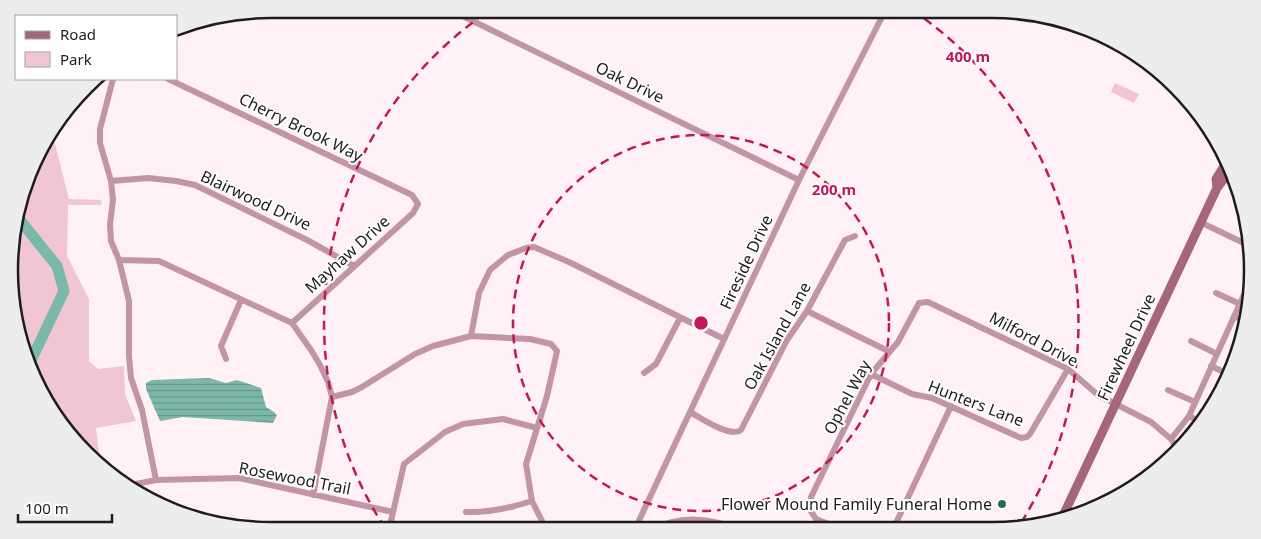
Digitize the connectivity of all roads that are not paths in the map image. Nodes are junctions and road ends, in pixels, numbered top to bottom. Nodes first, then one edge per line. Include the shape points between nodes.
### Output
1 (466, 18) edge
2 (881, 18) edge
3 (113, 80) edge
4 (170, 80) edge
5 (1222, 168) edge
6 (1226, 177) edge
7 (799, 180) junction
8 (111, 181) junction
9 (1217, 188) junction
10 (418, 204) joint
11 (1202, 223) junction
12 (855, 236) dead end
13 (1242, 242) edge
14 (119, 260) junction
15 (354, 266) junction
16 (1216, 292) dead end
17 (241, 300) junction
18 (919, 303) joint
19 (1240, 304) joint
20 (807, 312) junction
21 (1234, 316) junction
22 (680, 318) junction
23 (1239, 318) edge
24 (292, 323) junction
25 (471, 336) junction
26 (724, 339) junction
27 (1192, 341) dead end
28 (888, 352) junction
29 (1217, 354) junction
30 (226, 360) dead end
31 (1211, 366) junction
32 (1068, 370) junction
33 (1222, 371) edge
34 (644, 373) dead end
35 (872, 374) junction
36 (1168, 390) dead end
37 (332, 397) junction
38 (1195, 402) junction
39 (1115, 405) junction
40 (951, 406) junction
41 (690, 412) junction
42 (1189, 416) junction
43 (1194, 419) edge
44 (537, 428) junction
45 (1171, 439) junction
46 (1174, 444) edge
47 (156, 480) junction
48 (137, 484) edge
49 (313, 495) junction
50 (532, 501) junction
51 (1066, 510) edge
52 (393, 512) junction
53 (466, 512) dead end
54 (391, 522) edge
55 (542, 522) edge
56 (638, 522) edge
57 (671, 522) edge
58 (721, 522) edge
59 (824, 522) edge
60 (896, 522) edge

1 - 7 street, Oak Drive
2 - 7 street, Fireside Drive
3 - 8 street via 100,129 100,143
4 - 10 street, Cherry Brook Way via 412,195
5 - 9 street, Firewheel Drive via 1216,179
6 - 9 street, Firewheel Drive
7 - 26 street, Fireside Drive
8 - 14 street via 111,241
8 - 15 street, Blairwood Drive via 148,178 195,185
9 - 11 street, Firewheel Drive
10 - 15 street, Mayhaw Drive via 413,213
11 - 13 street
11 - 39 street, Firewheel Drive
12 - 20 street, Oak Island Lane via 845,240
14 - 17 street via 159,262
14 - 47 street via 129,301 131,378 142,410
15 - 24 street, Mayhaw Drive
16 - 19 street
17 - 24 street
17 - 30 street via 220,346
18 - 28 street, Ophel Way via 898,342
18 - 32 street, Milford Drive via 928,302
19 - 21 street
20 - 28 street
20 - 41 street, Oak Island Lane via 787,340 741,430 733,433
21 - 23 street
21 - 29 street
22 - 25 street via 534,247 508,255 490,270 479,292
22 - 26 street
22 - 34 street via 656,364
24 - 37 street via 320,366
25 - 37 street via 433,346 362,387
25 - 44 street via 530,339 552,344 557,351 556,357
26 - 41 street, Fireside Drive
27 - 29 street
28 - 35 street, Ophel Way
29 - 31 street
31 - 33 street
31 - 38 street
32 - 39 street, Milford Drive
32 - 40 street, Hunters Lane via 1027,437 1021,438
35 - 40 street, Hunters Lane via 912,394
35 - 59 street, Ophel Way via 811,497 810,510 816,519
36 - 38 street
37 - 49 street
38 - 42 street
39 - 45 street, Milford Drive via 1151,422
39 - 51 street, Firewheel Drive
40 - 60 street
41 - 56 street, Fireside Drive
42 - 43 street
42 - 45 street
44 - 50 street via 526,464
44 - 52 street via 503,419 463,424 445,432 404,464
45 - 46 street, Milford Drive
47 - 48 street, Rosewood Trail
47 - 49 street, Rosewood Trail via 239,478
49 - 52 street, Rosewood Trail
50 - 53 street via 482,513
50 - 55 street
52 - 54 street
57 - 58 street via 694,518

